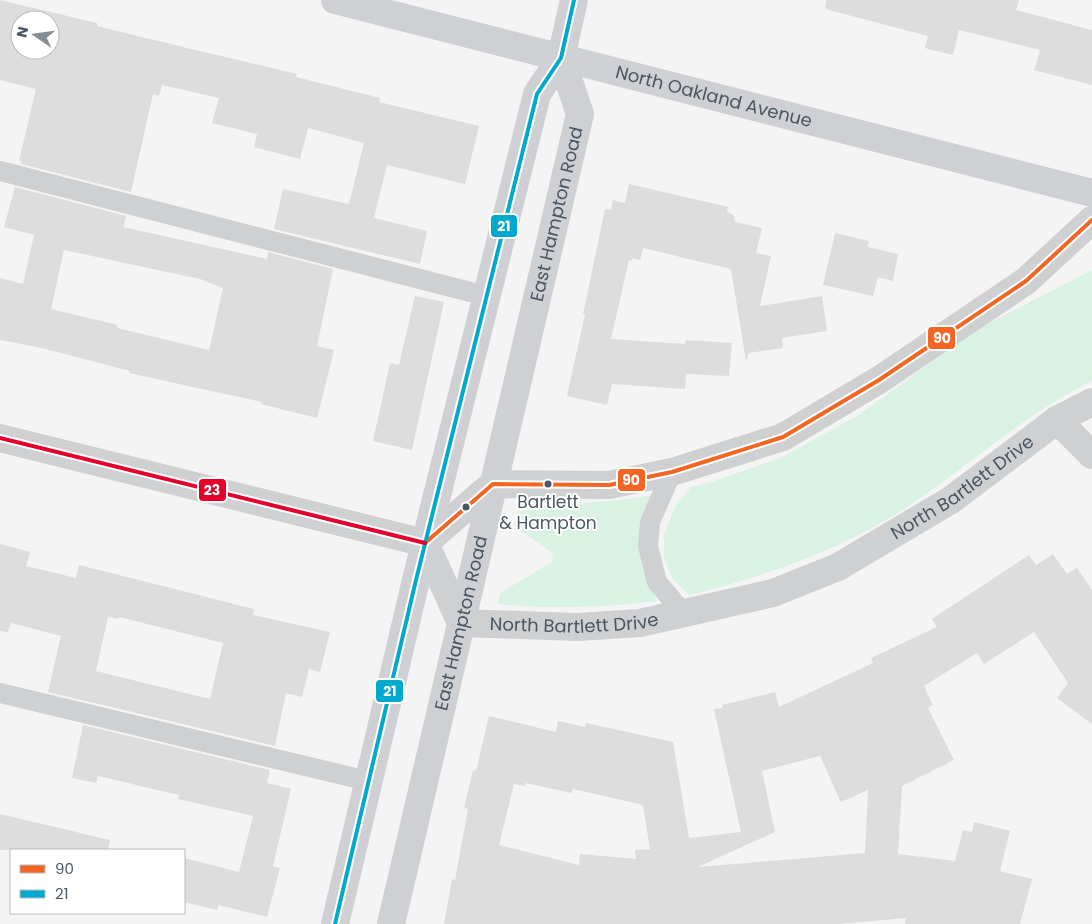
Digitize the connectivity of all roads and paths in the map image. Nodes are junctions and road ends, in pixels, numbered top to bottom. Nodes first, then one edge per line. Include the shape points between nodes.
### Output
1 (335, 0) edge
2 (574, 0) edge
3 (561, 58) junction
4 (0, 171) edge
5 (1092, 193) edge
6 (1092, 220) edge
7 (486, 296) junction
8 (1092, 402) edge
9 (1057, 420) junction
10 (0, 438) edge
11 (1092, 455) edge
12 (672, 472) junction
13 (493, 484) junction
14 (426, 543) junction
15 (684, 614) junction
16 (461, 622) junction
17 (0, 693) edge
18 (368, 781) junction
19 (335, 924) edge
20 (391, 924) edge

1 - 3 main road, North Oakland Avenue
2 - 3 main road
3 - 5 main road, North Oakland Avenue
3 - 7 main road via 537,94
3 - 13 main road, East Hampton Road via 580,114
4 - 7 lane
6 - 12 street via 1026,281 879,380 783,437
7 - 14 main road
8 - 9 street, North Bartlett Drive
9 - 11 street
9 - 15 street, North Bartlett Drive via 951,500 838,567 773,593
10 - 14 street
12 - 13 street via 609,485
12 - 15 lane via 650,522 648,546 657,582
13 - 14 street
13 - 16 main road, East Hampton Road
14 - 16 street
14 - 18 main road
15 - 16 street, North Bartlett Drive via 640,623 578,627
16 - 20 main road, East Hampton Road
17 - 18 lane
18 - 19 main road

